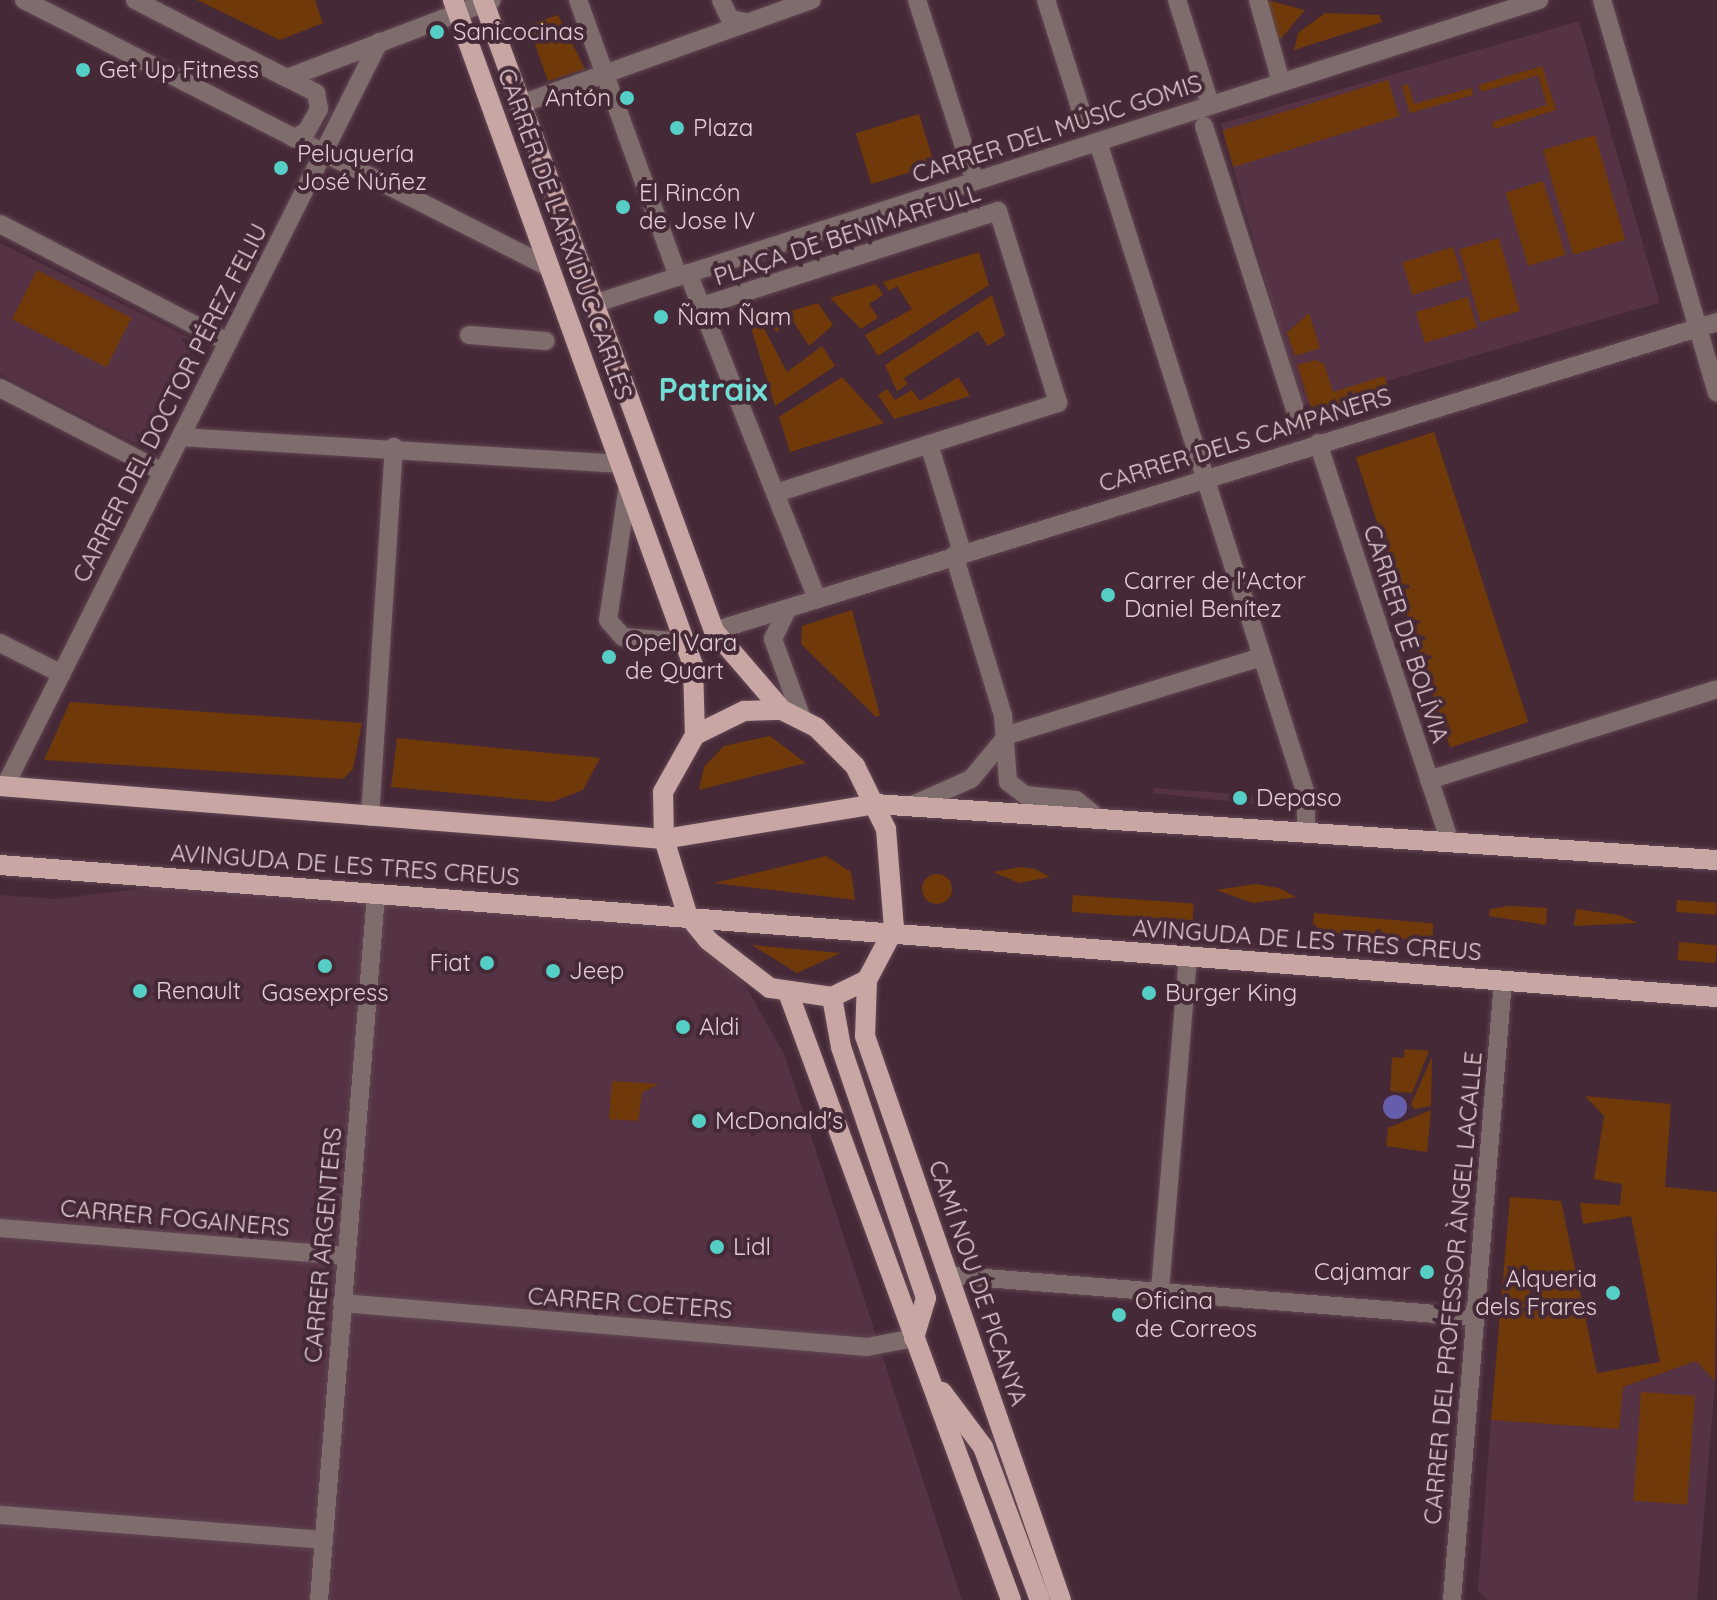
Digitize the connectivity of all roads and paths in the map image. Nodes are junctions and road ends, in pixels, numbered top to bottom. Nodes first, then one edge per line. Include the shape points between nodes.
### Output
1 (24, 0) edge
2 (135, 0) edge
3 (578, 0) edge
4 (721, 0) edge
5 (812, 0) edge
6 (917, 0) edge
7 (1046, 0) edge
8 (1177, 0) edge
9 (1258, 0) edge
10 (1602, 0) edge
11 (486, 1) edge
12 (1530, 1) edge
13 (455, 6) edge
14 (745, 22) junction
15 (379, 42) junction
16 (605, 75) junction
17 (287, 78) junction
18 (1281, 82) junction
19 (1210, 104) junction
20 (518, 105) junction
21 (1084, 120) dead end
22 (1204, 126) dead end
23 (293, 138) junction
24 (1098, 142) junction
25 (323, 153) junction
26 (975, 181) junction
27 (0, 224) edge
28 (550, 268) junction
29 (683, 275) junction
30 (590, 305) junction
31 (699, 307) junction
32 (1717, 322) edge
33 (1697, 327) junction
34 (469, 335) dead end
35 (546, 341) dead end
36 (228, 342) junction
37 (0, 388) edge
38 (1717, 393) edge
39 (1299, 422) dead end
40 (181, 437) junction
41 (1318, 443) junction
42 (929, 444) junction
43 (394, 447) junction
44 (621, 464) junction
45 (163, 472) junction
46 (1206, 477) junction
47 (628, 485) junction
48 (779, 492) junction
49 (958, 553) junction
50 (817, 599) junction
51 (788, 608) junction
52 (714, 631) junction
53 (684, 642) junction
54 (0, 643) edge
55 (1261, 657) junction
56 (62, 674) junction
57 (1717, 689) edge
58 (791, 713) junction
59 (695, 735) junction
60 (1008, 735) junction
61 (1429, 780) junction
62 (2, 786) edge
63 (875, 804) junction
64 (908, 807) junction
65 (1093, 814) junction
66 (370, 817) junction
67 (1306, 829) junction
68 (664, 839) junction
69 (1449, 839) junction
70 (1717, 860) edge
71 (0, 865) edge
72 (376, 894) junction
73 (687, 914) junction
74 (894, 929) junction
75 (1188, 958) junction
76 (867, 980) junction
77 (1503, 981) junction
78 (789, 995) junction
79 (832, 997) junction
80 (1717, 997) edge
81 (0, 1228) edge
82 (346, 1256) junction
83 (948, 1275) junction
84 (1160, 1290) junction
85 (342, 1303) junction
86 (1474, 1317) junction
87 (914, 1338) junction
88 (928, 1372) junction
89 (0, 1515) edge
90 (324, 1540) junction
91 (319, 1600) edge
92 (1011, 1600) edge
93 (1040, 1600) edge
94 (1061, 1600) edge
95 (1452, 1600) edge

1 - 23 street
2 - 17 street
3 - 16 street, PLAÇA DE BENIMARFULL
4 - 14 street via 730,19
5 - 14 street
6 - 26 street, PLAÇA DE BENIMARFULL
7 - 21 street
8 - 19 street
9 - 18 street
10 - 33 street
11 - 13 street
11 - 20 main road, CARRER DE L'ARXIDUC CARLES
12 - 18 street, CARRER DEL MÚSIC GOMIS
13 - 15 street
13 - 28 main road, CARRER DE L'ARXIDUC CARLES
14 - 16 street
15 - 17 street
15 - 25 street, CARRER DEL DOCTOR PÉREZ FELIU
16 - 20 street
16 - 29 street, PLAÇA DE BENIMARFULL
17 - 23 street via 316,93 319,109 306,132
18 - 19 street, CARRER DEL MÚSIC GOMIS
19 - 24 street, CARRER DEL MÚSIC GOMIS
20 - 30 main road, CARRER DE L'ARXIDUC CARLES
22 - 39 street
23 - 25 street
24 - 26 street, CARRER DEL MÚSIC GOMIS
24 - 46 street
25 - 28 street
25 - 36 street, CARRER DEL DOCTOR PÉREZ FELIU
26 - 29 street, CARRER DEL MÚSIC GOMIS
27 - 36 street
28 - 44 main road, CARRER DE L'ARXIDUC CARLES
29 - 30 street, CARRER DEL MÚSIC GOMIS
29 - 31 street, PLAÇA DE BENIMARFULL
30 - 52 main road, CARRER DE L'ARXIDUC CARLES
31 - 42 street, PLAÇA DE BENIMARFULL via 998,211 1058,403
31 - 48 street, PLAÇA DE BENIMARFULL via 767,483
32 - 33 street, CARRER DELS CAMPANERS
33 - 38 street
33 - 41 street, CARRER DELS CAMPANERS
34 - 35 street
36 - 40 street, CARRER DEL DOCTOR PÉREZ FELIU
37 - 45 street
40 - 43 street
40 - 45 street, CARRER DEL DOCTOR PÉREZ FELIU
41 - 46 street, CARRER DELS CAMPANERS
41 - 61 street, CARRER DE BOLÍVIA
42 - 48 street, PLAÇA DE BENIMARFULL
42 - 49 street
43 - 44 street
43 - 66 street
44 - 47 main road, CARRER DE L'ARXIDUC CARLES
45 - 56 street, CARRER DEL DOCTOR PÉREZ FELIU
46 - 49 street, CARRER DELS CAMPANERS
46 - 55 street
47 - 53 main road, CARRER DE L'ARXIDUC CARLES
47 - 53 street, CARRER DE L'ARXIDUC CARLES via 608,620 623,637
48 - 50 street, PLAÇA DE BENIMARFULL
49 - 50 street, CARRER DELS CAMPANERS
49 - 60 street
50 - 51 street, CARRER DELS CAMPANERS
51 - 52 street, CARRER DELS CAMPANERS
51 - 58 street via 773,639
52 - 58 main road, CARRER DE L'ARXIDUC CARLES
53 - 59 main road, CARRER DE L'ARXIDUC CARLES via 697,685
54 - 56 street
55 - 60 street
55 - 67 street via 1306,794
56 - 62 street, CARRER DEL DOCTOR PÉREZ FELIU
57 - 61 street
58 - 59 main road via 744,711
58 - 63 main road via 855,766
59 - 68 main road via 663,792
60 - 64 street via 971,779
60 - 65 street via 1003,771 1016,790 1076,800
61 - 69 street, CARRER DE BOLÍVIA
62 - 66 main road, AVINGUDA DE LES TRES CREUS
63 - 64 main road, AVINGUDA DE LES TRES CREUS
63 - 68 main road, AVINGUDA DE LES TRES CREUS
63 - 74 main road via 886,829
64 - 65 main road, AVINGUDA DE LES TRES CREUS
65 - 67 main road, AVINGUDA DE LES TRES CREUS
66 - 68 main road, AVINGUDA DE LES TRES CREUS
67 - 69 main road, AVINGUDA DE LES TRES CREUS
68 - 73 main road
69 - 70 main road, AVINGUDA DE LES TRES CREUS
71 - 72 main road, AVINGUDA DE LES TRES CREUS
72 - 73 main road, AVINGUDA DE LES TRES CREUS
72 - 82 street, CARRER ARGENTERS
73 - 74 main road, AVINGUDA DE LES TRES CREUS
73 - 78 main road via 750,977
74 - 75 main road, AVINGUDA DE LES TRES CREUS
74 - 76 main road
75 - 77 main road, AVINGUDA DE LES TRES CREUS
75 - 84 street
76 - 79 main road
76 - 83 main road, CAMÍ NOU DE PICANYA via 865,1036
77 - 80 main road, AVINGUDA DE LES TRES CREUS
77 - 86 street, CARRER DEL PROFESSOR ÀNGEL LACALLE
78 - 79 main road
78 - 87 main road
79 - 87 main road via 926,1298
81 - 82 street, CARRER FOGAINERS
82 - 85 street, CARRER ARGENTERS
83 - 84 street
83 - 94 main road, CAMÍ NOU DE PICANYA
84 - 86 street
85 - 87 street, CARRER COETERS via 867,1347
85 - 90 street, CARRER ARGENTERS
86 - 95 street, CARRER DEL PROFESSOR ÀNGEL LACALLE
87 - 88 main road
88 - 92 main road
88 - 93 main road via 983,1447
89 - 90 street
90 - 91 street, CARRER ARGENTERS

